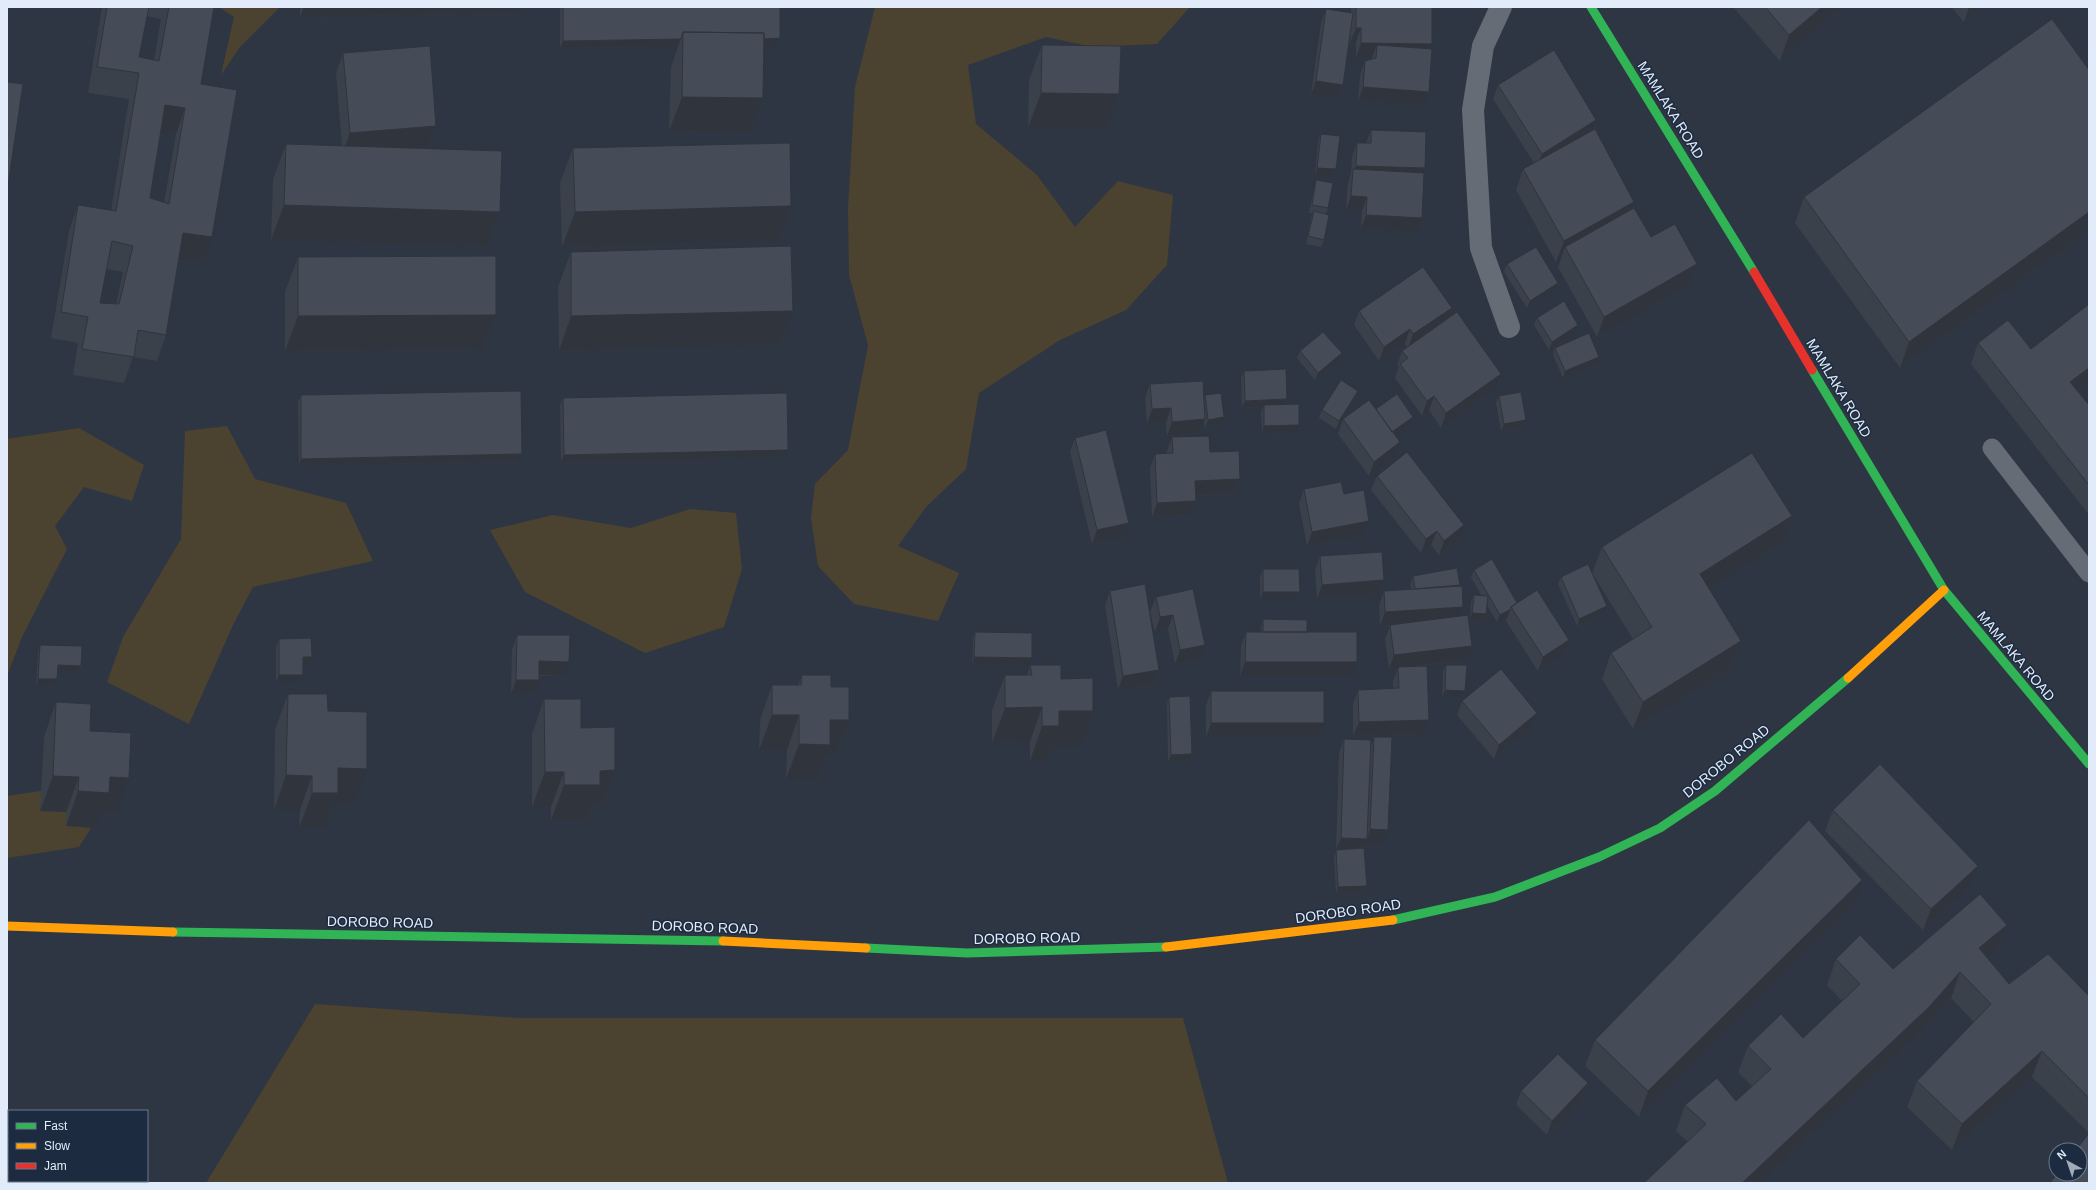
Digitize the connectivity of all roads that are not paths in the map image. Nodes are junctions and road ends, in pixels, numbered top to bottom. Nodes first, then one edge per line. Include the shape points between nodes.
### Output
1 (1501, 7) edge
2 (1591, 7) edge
3 (1508, 327) dead end
4 (1992, 448) dead end
5 (2089, 573) edge
6 (1944, 590) junction
7 (2089, 764) edge
8 (7, 926) edge

1 - 3 street via 1483,46 1473,110 1481,248
2 - 6 street, MAMLAKA ROAD via 1706,192
4 - 5 lane
6 - 7 street, MAMLAKA ROAD
6 - 8 street, DOROBO ROAD via 1844,681 1715,791 1660,828 1599,858 1495,897 1393,920 1151,949 967,953 700,940 160,932

